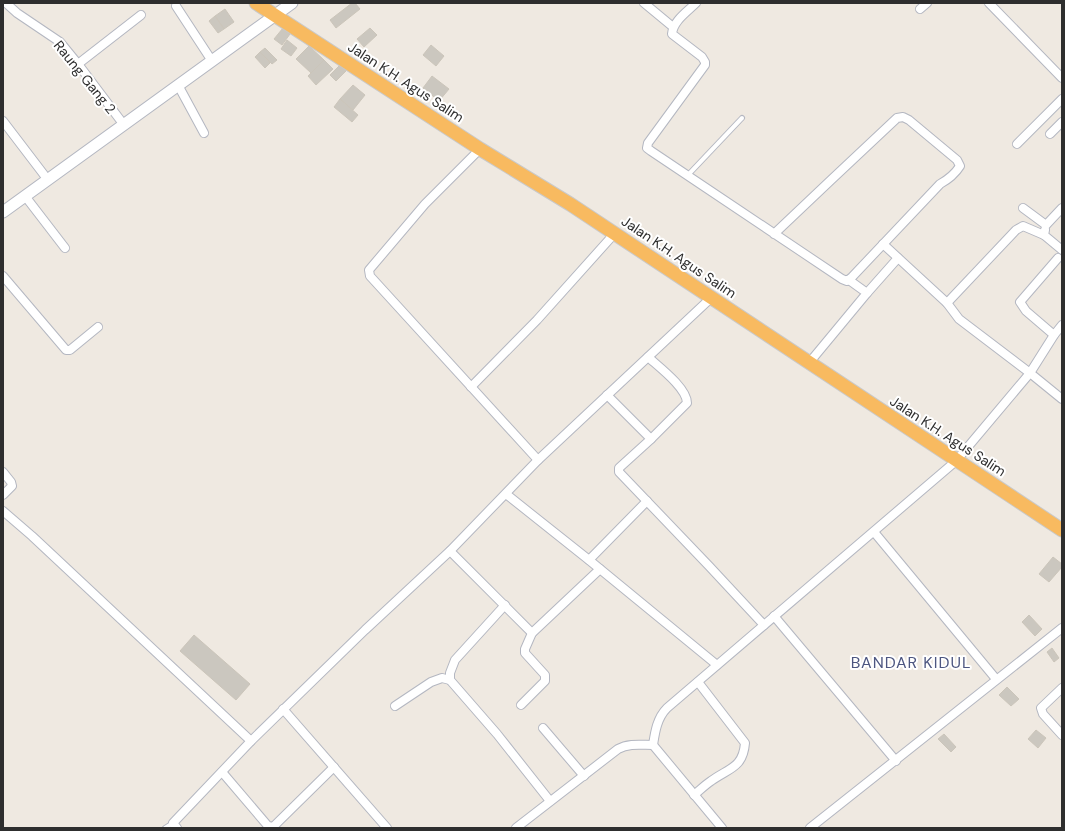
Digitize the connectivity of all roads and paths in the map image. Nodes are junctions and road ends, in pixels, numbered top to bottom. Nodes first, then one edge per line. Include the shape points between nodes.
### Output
1 (6, 3) edge
2 (256, 3) edge
3 (292, 3) edge
4 (644, 3) edge
5 (696, 3) edge
6 (927, 3) edge
7 (989, 3) edge
8 (176, 6) dead end
9 (920, 9) dead end
10 (141, 15) dead end
11 (274, 15) junction
12 (673, 27) junction
13 (212, 61) junction
14 (78, 64) junction
15 (1062, 78) edge
16 (178, 85) junction
17 (1062, 99) edge
18 (742, 118) dead end
19 (3, 121) edge
20 (1062, 122) edge
21 (124, 125) junction
22 (204, 133) dead end
23 (1050, 134) dead end
24 (1017, 144) dead end
25 (480, 149) junction
26 (687, 176) junction
27 (48, 180) junction
28 (25, 196) junction
29 (1023, 208) dead end
30 (1062, 208) edge
31 (3, 212) edge
32 (1047, 225) junction
33 (615, 233) junction
34 (774, 234) junction
35 (1044, 235) junction
36 (883, 244) junction
37 (65, 248) dead end
38 (1062, 250) edge
39 (898, 258) junction
40 (1058, 258) dead end
41 (3, 276) edge
42 (849, 280) junction
43 (867, 293) junction
44 (712, 298) junction
45 (947, 303) junction
46 (1062, 325) edge
47 (98, 327) dead end
48 (1054, 335) junction
49 (648, 357) junction
50 (809, 363) junction
51 (1030, 373) junction
52 (472, 387) junction
53 (607, 395) junction
54 (1062, 399) edge
55 (651, 439) junction
56 (538, 460) junction
57 (956, 461) junction
58 (3, 472) edge
59 (506, 494) junction
60 (3, 495) edge
61 (647, 501) junction
62 (3, 511) edge
63 (1062, 530) edge
64 (874, 532) junction
65 (450, 551) junction
66 (589, 560) junction
67 (600, 569) junction
68 (504, 605) junction
69 (774, 616) junction
70 (764, 626) junction
71 (1062, 628) edge
72 (532, 633) junction
73 (717, 665) junction
74 (996, 679) junction
75 (450, 680) junction
76 (698, 682) junction
77 (1062, 688) edge
78 (395, 706) dead end
79 (521, 706) dead end
80 (283, 710) junction
81 (543, 728) dead end
82 (1062, 735) edge
83 (252, 741) junction
84 (653, 745) junction
85 (896, 761) junction
86 (334, 767) junction
87 (222, 772) junction
88 (584, 776) junction
89 (694, 795) junction
90 (550, 801) junction
91 (175, 825) edge
92 (165, 828) edge
93 (387, 828) edge
94 (516, 828) edge
95 (722, 828) edge
96 (810, 828) edge

1 - 14 street, Raung Gang 2 via 60,42
2 - 11 highway, Jalan K.H. Agus Salim
3 - 11 main road
4 - 12 street
5 - 12 street
6 - 9 street
7 - 15 street
8 - 13 street
10 - 14 street
11 - 13 main road
11 - 25 highway, Jalan K.H. Agus Salim
12 - 26 street via 673,35 706,62 646,146
13 - 16 main road
14 - 21 street, Raung Gang 2
16 - 21 main road
16 - 22 street
17 - 24 street
18 - 26 lane
19 - 27 street
20 - 23 street
21 - 27 main road
25 - 33 highway, Jalan K.H. Agus Salim
25 - 52 street via 425,204 369,270 370,276
26 - 34 street
27 - 28 main road
28 - 31 main road
28 - 37 street
29 - 32 street
30 - 32 street
32 - 35 street
33 - 44 highway, Jalan K.H. Agus Salim
33 - 52 street via 537,320
34 - 36 street via 897,118 902,117 909,120 960,166
34 - 42 street via 842,279
35 - 38 street
35 - 45 street via 1023,226 1016,230
36 - 39 street
36 - 42 street
39 - 43 street
39 - 45 street
40 - 48 street via 1020,302 1026,311
41 - 47 street via 66,350 70,350
42 - 43 street
43 - 50 street
44 - 49 street
44 - 50 highway, Jalan K.H. Agus Salim
45 - 51 street via 964,323
46 - 48 street
48 - 51 street
49 - 53 street
49 - 55 street via 680,387 687,398 687,403
50 - 57 highway, Jalan K.H. Agus Salim
51 - 54 street
51 - 57 street
52 - 56 street
53 - 55 street
53 - 56 street
55 - 61 street via 619,468 619,472
56 - 59 street
57 - 63 highway, Jalan K.H. Agus Salim
57 - 64 street
58 - 60 street via 12,486
59 - 65 street
59 - 66 street
61 - 66 street
61 - 70 street
62 - 83 street via 42,544
64 - 69 street
64 - 74 street
65 - 68 street
65 - 80 street
66 - 67 street
67 - 72 street
67 - 73 street
68 - 72 street
68 - 75 street via 455,660
69 - 70 street
69 - 85 street
70 - 73 street
71 - 74 street
72 - 79 street via 525,653 546,678
73 - 76 street
74 - 85 street
75 - 78 street via 442,678 431,682
75 - 90 street
76 - 84 street via 663,712 656,727
76 - 89 street via 745,743 744,754 735,766
77 - 82 street via 1041,708
80 - 83 street
80 - 86 street
81 - 88 street
83 - 87 street
84 - 88 street via 625,746
84 - 89 street
85 - 96 street
86 - 87 street via 270,828
86 - 93 street
87 - 91 street
88 - 90 street
89 - 95 street
90 - 94 street
91 - 92 lane

